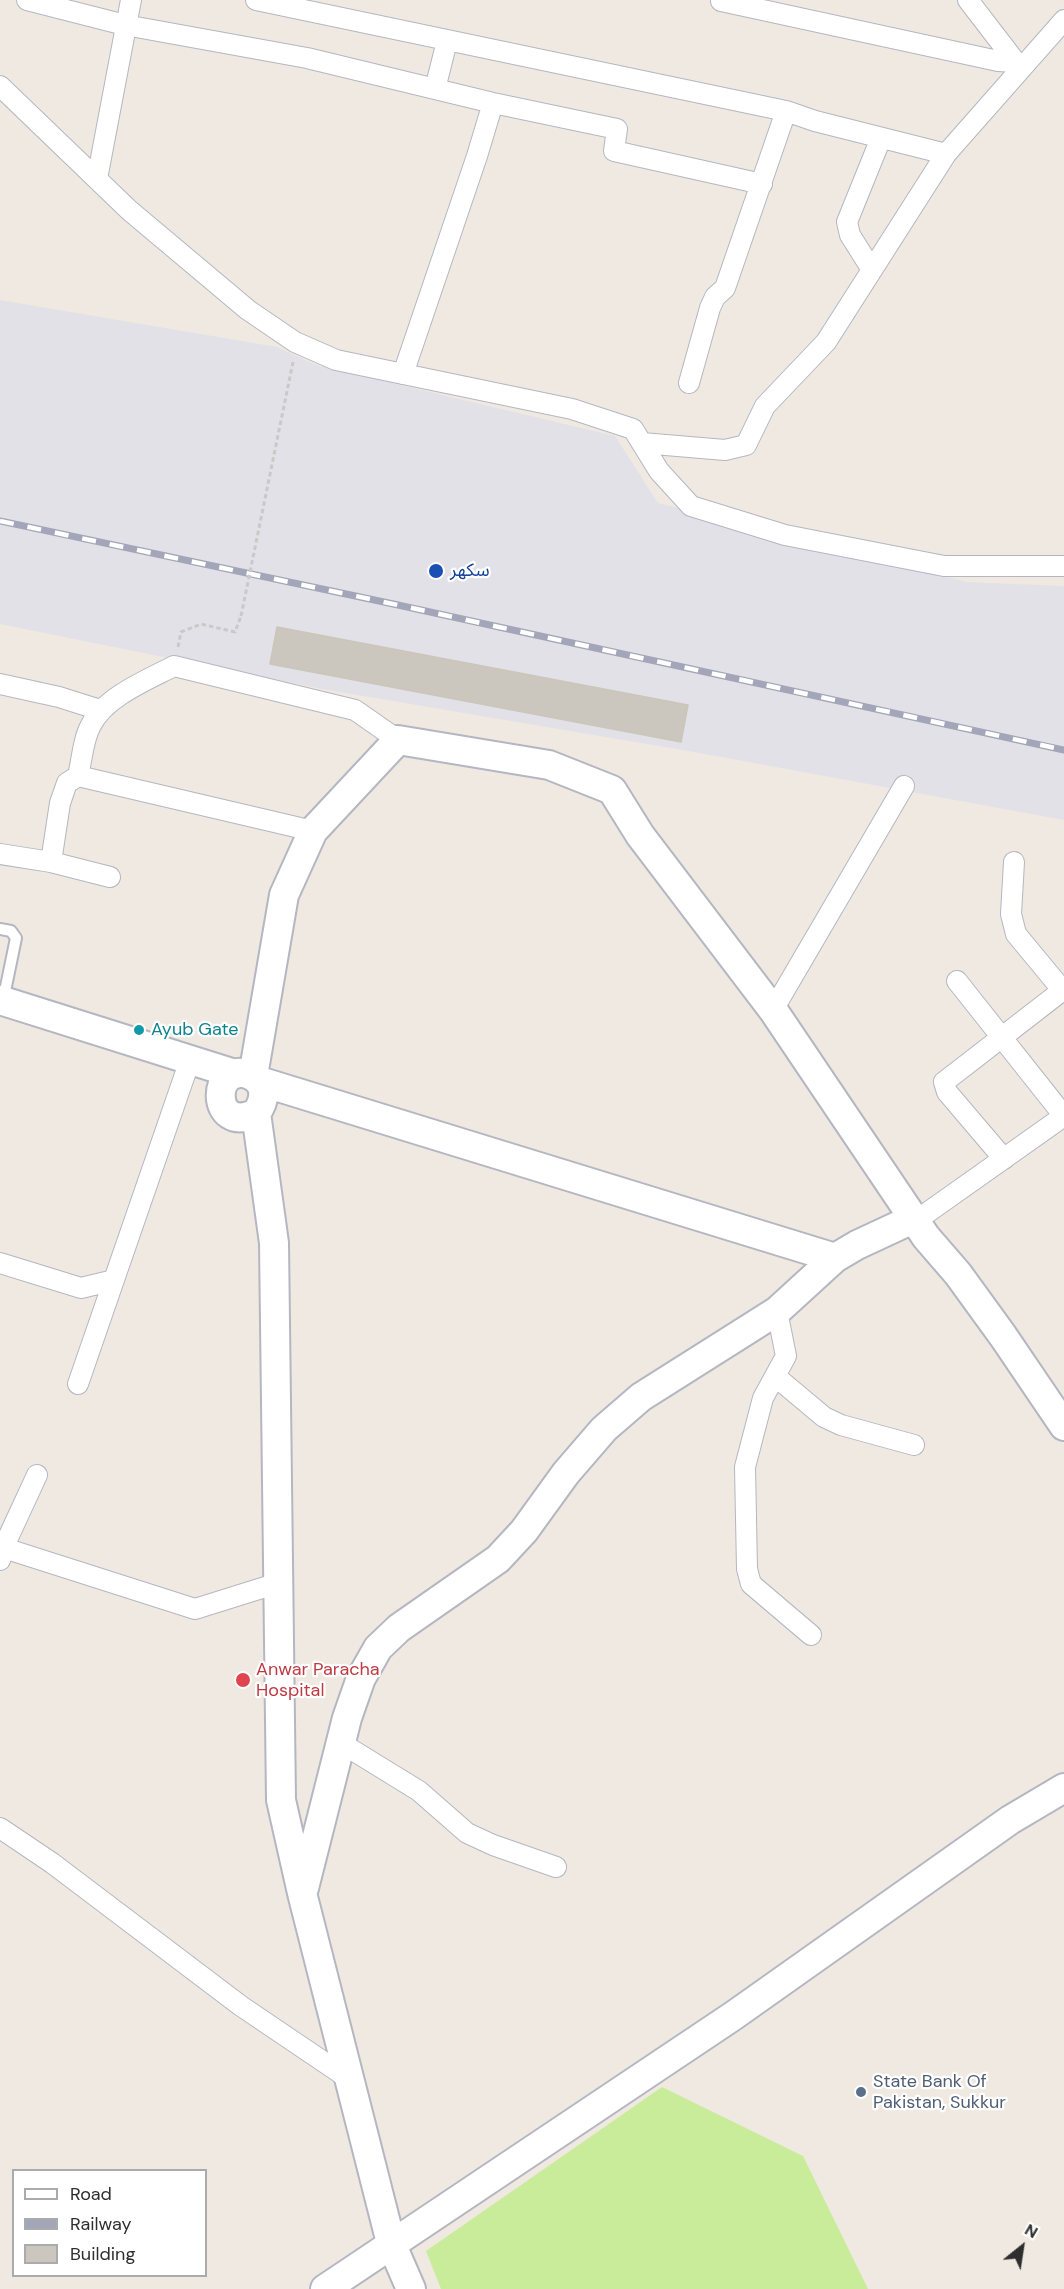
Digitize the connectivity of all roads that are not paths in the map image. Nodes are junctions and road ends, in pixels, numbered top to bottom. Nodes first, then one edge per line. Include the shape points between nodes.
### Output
1 (27, 0) edge
2 (131, 0) edge
3 (256, 0) edge
4 (968, 0) edge
5 (721, 1) edge
6 (1064, 20) edge
7 (125, 25) junction
8 (447, 41) junction
9 (1019, 66) junction
10 (0, 86) edge
11 (435, 89) junction
12 (493, 103) junction
13 (786, 111) junction
14 (881, 138) junction
15 (946, 154) junction
16 (96, 179) junction
17 (762, 184) junction
18 (872, 270) junction
19 (403, 374) junction
20 (689, 383) dead end
21 (642, 443) junction
22 (1064, 566) edge
23 (0, 684) edge
24 (100, 710) junction
25 (398, 740) junction
26 (78, 776) junction
27 (904, 786) dead end
28 (313, 831) junction
29 (0, 854) edge
30 (1014, 861) dead end
31 (51, 862) junction
32 (110, 877) dead end
33 (0, 928) edge
34 (957, 981) dead end
35 (1063, 991) edge
36 (1, 1001) edge
37 (773, 1010) junction
38 (1002, 1037) junction
39 (190, 1060) junction
40 (249, 1077) junction
41 (256, 1113) junction
42 (1004, 1159) junction
43 (915, 1218) junction
44 (835, 1258) junction
45 (0, 1263) edge
46 (114, 1280) junction
47 (777, 1311) junction
48 (775, 1376) junction
49 (78, 1384) dead end
50 (1064, 1426) edge
51 (914, 1445) dead end
52 (37, 1474) dead end
53 (2, 1554) edge
54 (278, 1583) junction
55 (811, 1635) dead end
56 (341, 1743) junction
57 (1064, 1788) edge
58 (0, 1828) edge
59 (556, 1867) dead end
60 (302, 1893) junction
61 (349, 2079) junction
62 (391, 2243) junction
63 (325, 2289) edge
64 (411, 2289) edge

1 - 7 street
2 - 7 street
3 - 8 street
4 - 9 street
5 - 9 street
6 - 9 street
7 - 11 street via 306,58
7 - 16 street
8 - 11 street
8 - 13 street
9 - 15 street
10 - 16 street
11 - 12 street
12 - 17 street via 617,129 614,151
12 - 19 street
13 - 14 street
13 - 17 street
14 - 15 street
14 - 18 street via 847,222 850,236
15 - 18 street
16 - 19 street via 248,310 295,342 336,360
17 - 20 street via 725,288 710,308
18 - 21 street via 826,342 765,406 746,445 725,450
19 - 21 street via 572,409 633,429
21 - 22 street via 659,471 691,506 784,535 944,566
23 - 24 street
24 - 25 street via 174,666 355,710
24 - 26 street via 89,727
25 - 28 street
25 - 37 street via 549,765 612,790 640,835
26 - 28 street
26 - 31 street via 67,783 63,793
27 - 37 street
28 - 40 street via 284,895
29 - 31 street
30 - 35 street via 1011,914 1016,934
31 - 32 street
33 - 36 lane via 16,938
34 - 38 street
35 - 38 street
36 - 39 street
37 - 43 street
38 - 42 street via 944,1082 947,1092
38 - 42 street via 1064,1116
39 - 40 street
39 - 46 street
40 - 41 street via 263,1089 264,1098
40 - 41 street via 227,1078 219,1093 220,1102 224,1110 239,1118
40 - 44 street
41 - 54 street via 274,1244
42 - 43 street
43 - 44 street
43 - 50 street
44 - 47 street
45 - 46 street via 81,1288
46 - 49 street
47 - 48 street via 786,1356
47 - 56 street via 641,1397 604,1429 498,1559 399,1628 378,1648 361,1678
48 - 51 street via 824,1417
48 - 55 street via 763,1398 745,1467 747,1569 751,1584
52 - 53 street
53 - 54 street via 195,1609
54 - 60 street via 281,1800
56 - 59 street via 419,1791 467,1833
56 - 60 street
57 - 62 street via 1010,1820 733,2016
58 - 61 street via 62,1870 241,2006
60 - 61 street
61 - 62 street
62 - 63 street
62 - 64 street

